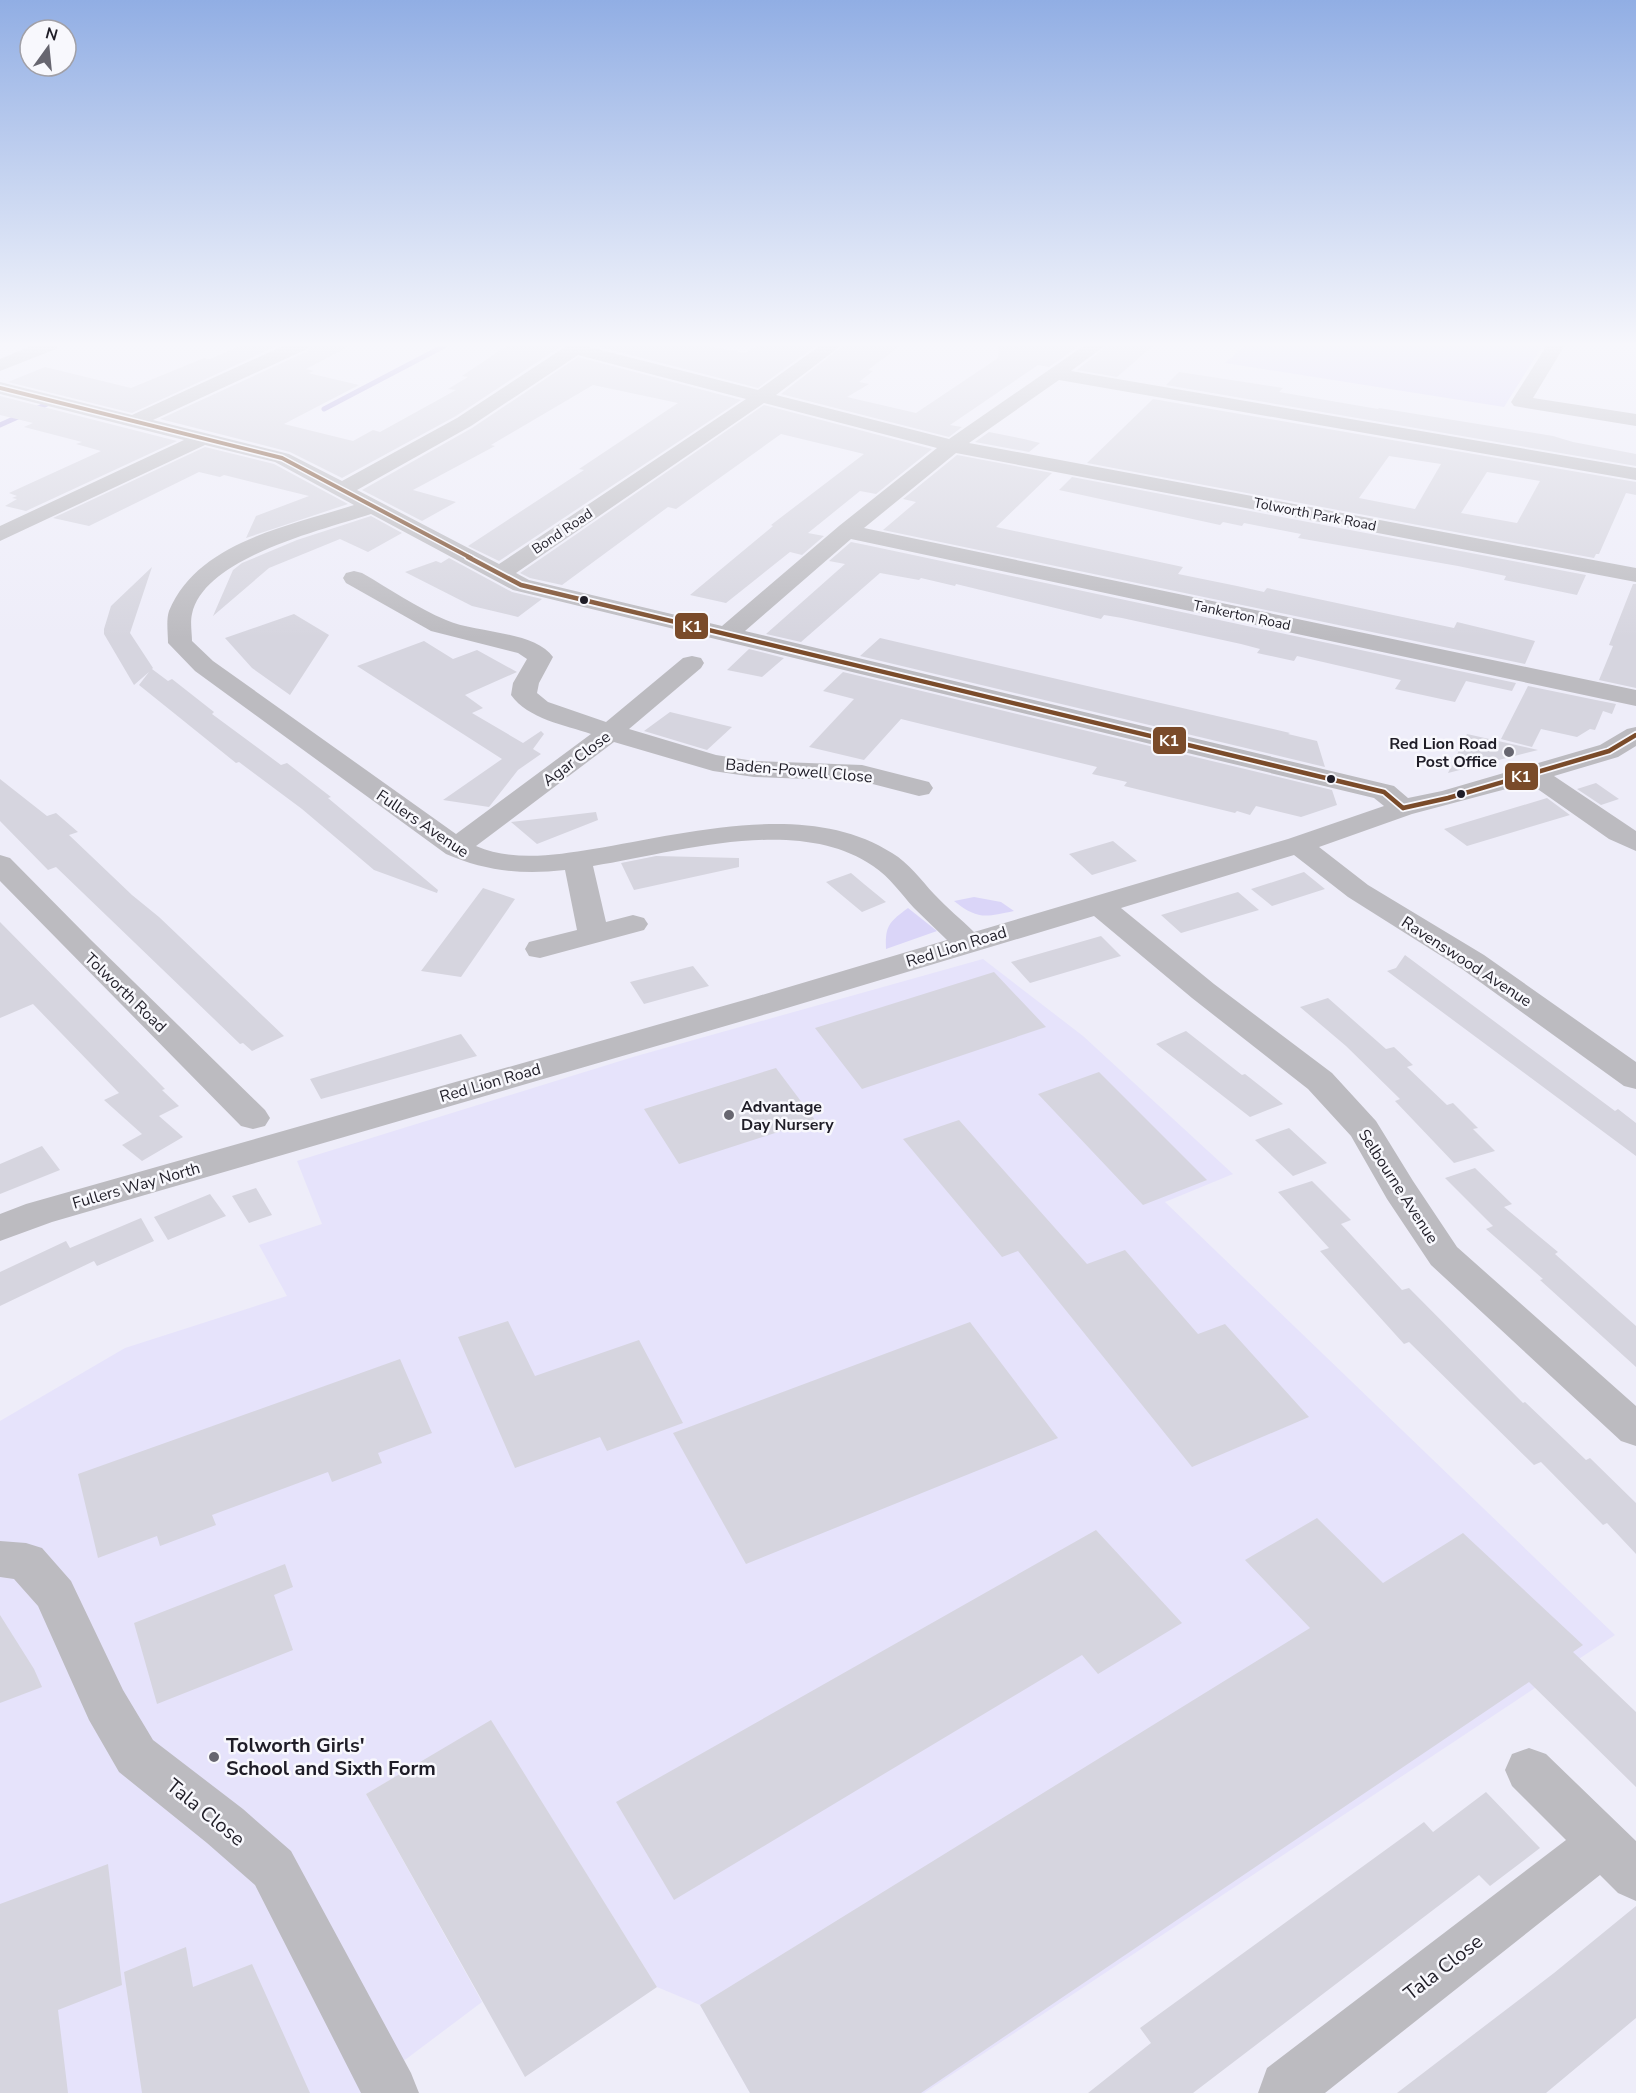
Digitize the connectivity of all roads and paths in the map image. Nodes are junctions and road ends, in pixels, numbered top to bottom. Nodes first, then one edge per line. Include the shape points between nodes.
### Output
1 (194, 443) edge
2 (222, 443) edge
3 (428, 443) edge
4 (693, 443) edge
5 (939, 443) edge
6 (957, 443) edge
7 (1454, 443) edge
8 (952, 446) junction
9 (1636, 474) edge
10 (343, 489) junction
11 (373, 506) junction
12 (0, 518) edge
13 (22, 524) junction
14 (848, 531) junction
15 (0, 534) edge
16 (499, 574) junction
17 (1636, 575) edge
18 (354, 578) dead end
19 (726, 635) junction
20 (693, 663) dead end
21 (1636, 698) edge
22 (610, 732) junction
23 (1636, 735) edge
24 (1532, 773) junction
25 (919, 788) dead end
26 (1403, 808) junction
27 (1636, 842) edge
28 (1298, 845) junction
29 (456, 848) junction
30 (577, 860) junction
31 (0, 864) edge
32 (1098, 904) junction
33 (633, 924) dead end
34 (593, 934) junction
35 (968, 943) junction
36 (540, 949) dead end
37 (1636, 1078) edge
38 (262, 1132) junction
39 (0, 1228) edge
40 (1636, 1430) edge
41 (0, 1559) edge
42 (1529, 1770) dead end
43 (1619, 1859) edge
44 (391, 2093) edge
45 (1286, 2093) edge

1 - 13 street
2 - 10 street via 282,458
3 - 10 street
4 - 16 street, Bond Road
5 - 8 street, Tolworth Park Road
6 - 8 street
7 - 9 street
8 - 14 street
8 - 17 street, Tolworth Park Road
10 - 11 street
11 - 16 street
11 - 29 street, Fullers Avenue via 260,543 224,562 198,581 180,613 180,643 204,666
12 - 13 street
13 - 15 street
14 - 19 street
14 - 21 street, Tankerton Road
16 - 19 street via 520,585
18 - 22 street, Baden-Powell Close via 439,626 527,648 541,657 526,683 524,695 539,707
19 - 26 street via 1384,792
20 - 22 street, Agar Close
22 - 25 street, Baden-Powell Close via 712,763 754,769 862,773
22 - 29 street, Agar Close
23 - 24 street, Red Lion Road via 1609,751
24 - 26 street, Red Lion Road
24 - 27 street
26 - 28 street, Red Lion Road
28 - 32 street, Red Lion Road
28 - 37 street, Ravenswood Avenue via 1358,891 1473,962
29 - 30 street, Fullers Avenue via 491,862 522,866
30 - 34 street
30 - 35 street, Fullers Avenue via 752,834 833,839 854,844 892,864
31 - 38 street, Tolworth Road
32 - 35 street, Red Lion Road
32 - 40 street, Selbourne Avenue via 1203,992 1320,1081 1364,1129 1444,1256
33 - 34 street
34 - 36 street
35 - 38 street, Red Lion Road via 766,1004
38 - 39 street, Fullers Way North
41 - 44 street, Tala Close via 26,1561 55,1594 106,1705 136,1756 273,1868
42 - 43 street, Tala Close
43 - 45 street, Tala Close via 1287,2088

